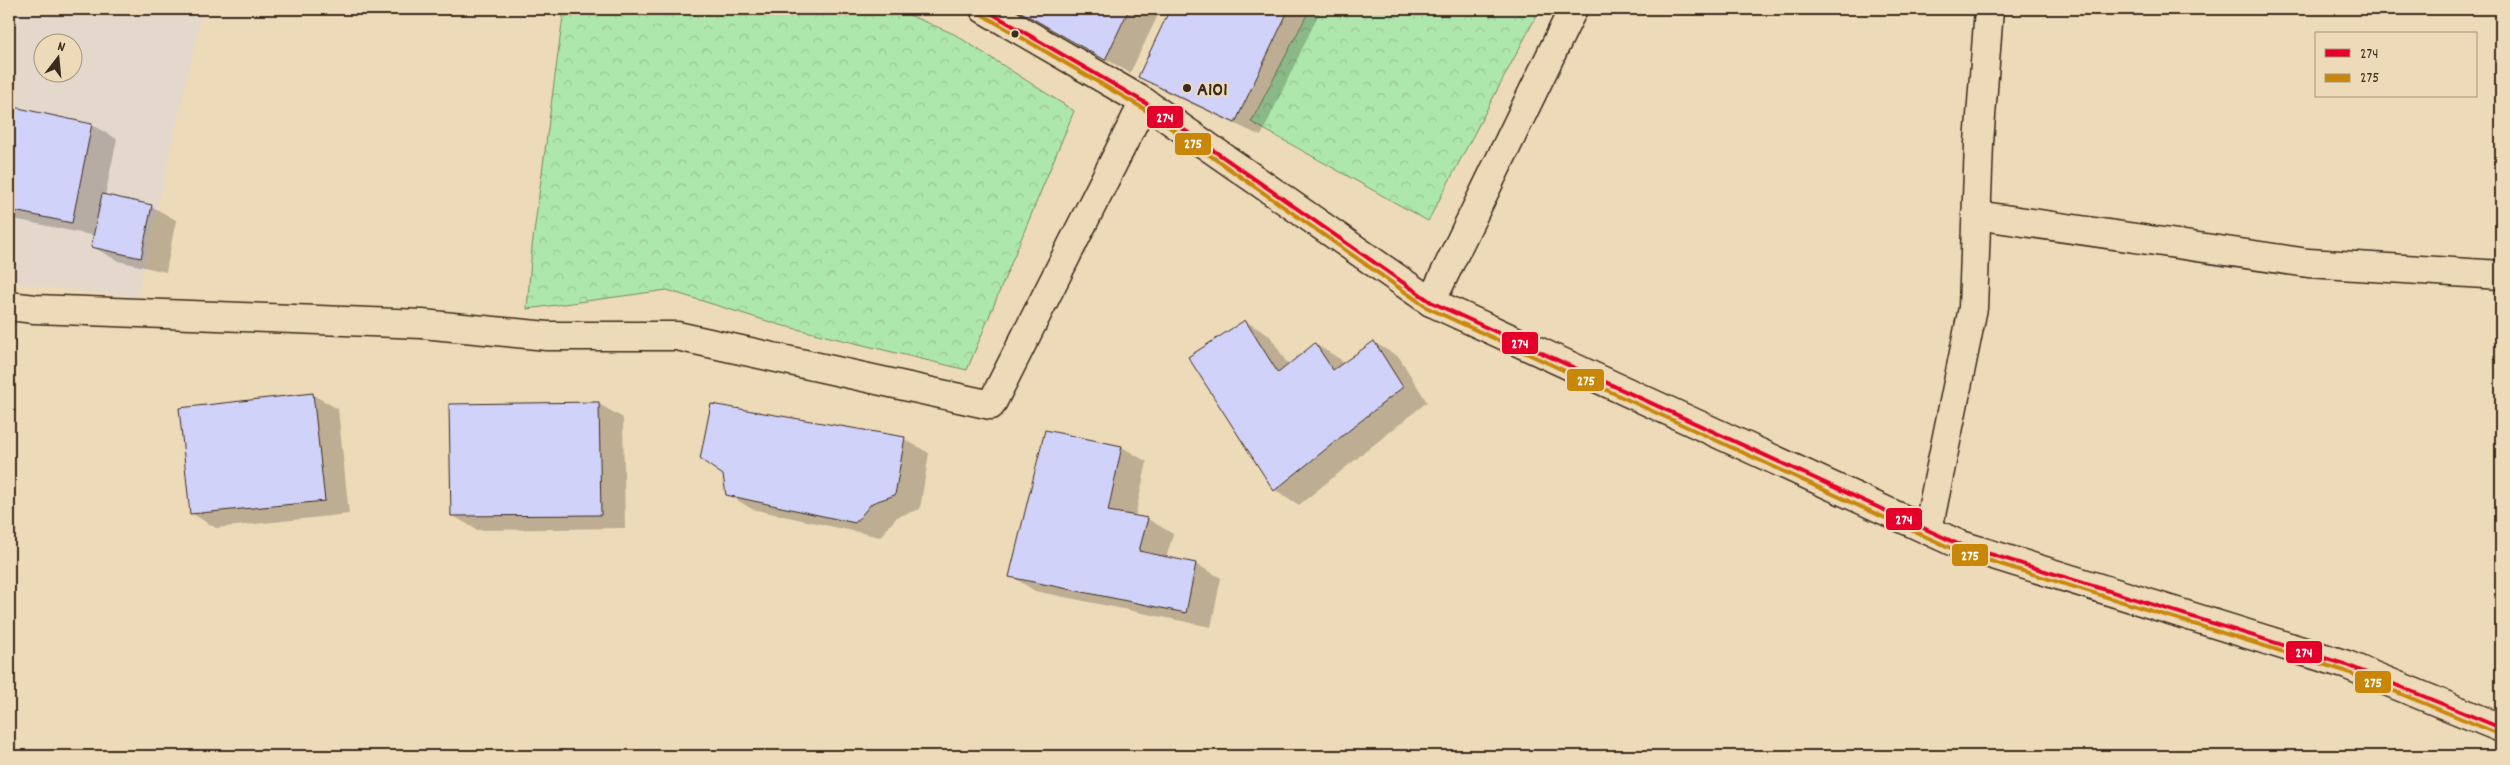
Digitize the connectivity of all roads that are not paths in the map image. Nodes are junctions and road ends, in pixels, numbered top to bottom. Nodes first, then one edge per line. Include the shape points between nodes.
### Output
1 (984, 9) edge
2 (1573, 9) edge
3 (1989, 9) edge
4 (1144, 102) junction
5 (1976, 215) junction
6 (2501, 275) edge
7 (1431, 302) junction
8 (9, 306) edge
9 (1928, 530) junction
10 (2501, 728) edge

1 - 4 street
2 - 7 street
3 - 5 street
4 - 7 street
4 - 8 street via 991,405 677,336 547,336 422,324
5 - 6 street via 2308,263
5 - 9 street via 1973,308
7 - 9 street
9 - 10 street via 1958,544 2347,665

